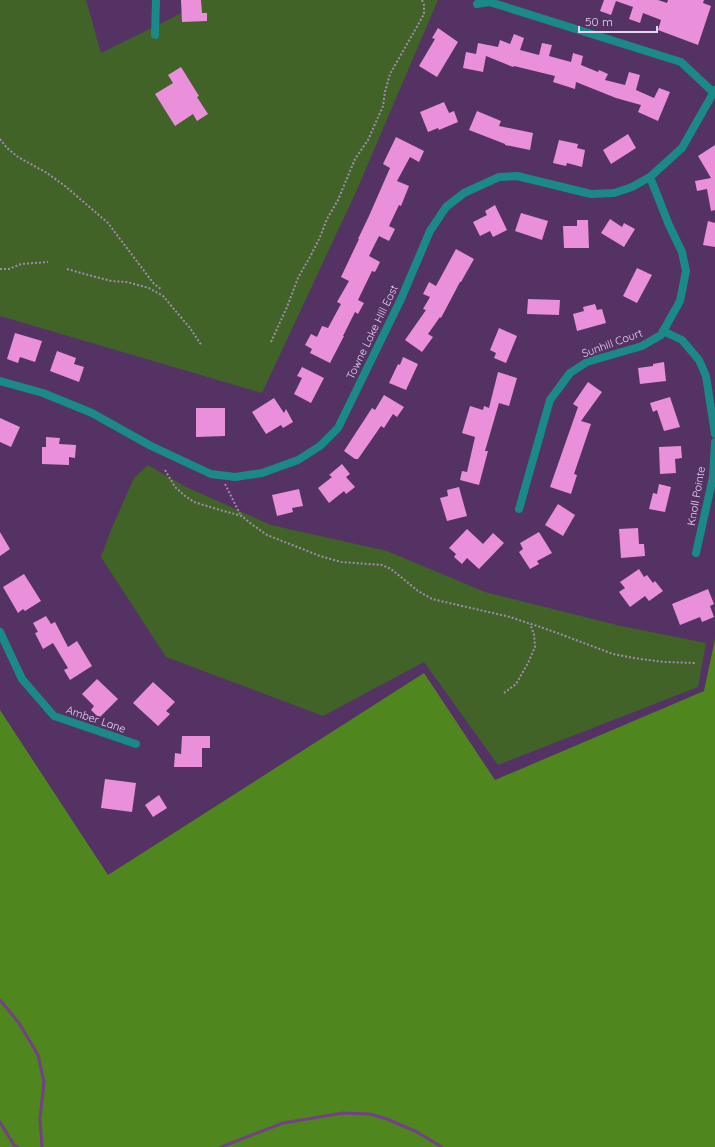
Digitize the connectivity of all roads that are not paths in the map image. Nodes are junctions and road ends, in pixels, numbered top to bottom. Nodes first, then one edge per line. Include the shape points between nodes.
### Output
1 (156, 0) edge
2 (477, 4) dead end
3 (155, 35) dead end
4 (714, 91) edge
5 (650, 177) junction
6 (663, 332) junction
7 (0, 380) edge
8 (715, 434) edge
9 (715, 442) edge
10 (519, 509) dead end
11 (696, 553) dead end
12 (0, 632) edge
13 (136, 744) dead end

1 - 3 street
2 - 4 street via 489,2 681,62
4 - 5 street, Towne Lake Hill East via 682,148
5 - 6 street, Sunhill Court via 682,252 686,272 680,301
5 - 7 street, Towne Lake Hill East via 614,193 591,194 517,176 499,177 464,192 446,207 430,231 401,299 338,428 320,446 298,460 262,473 234,477 211,474 151,446 92,412
6 - 8 street via 682,340 699,360 706,376
6 - 10 street, Sunhill Court via 642,346 588,362 570,373 550,400
9 - 11 street, Knoll Pointe via 713,477
12 - 13 street, Amber Lane via 22,679 54,716

